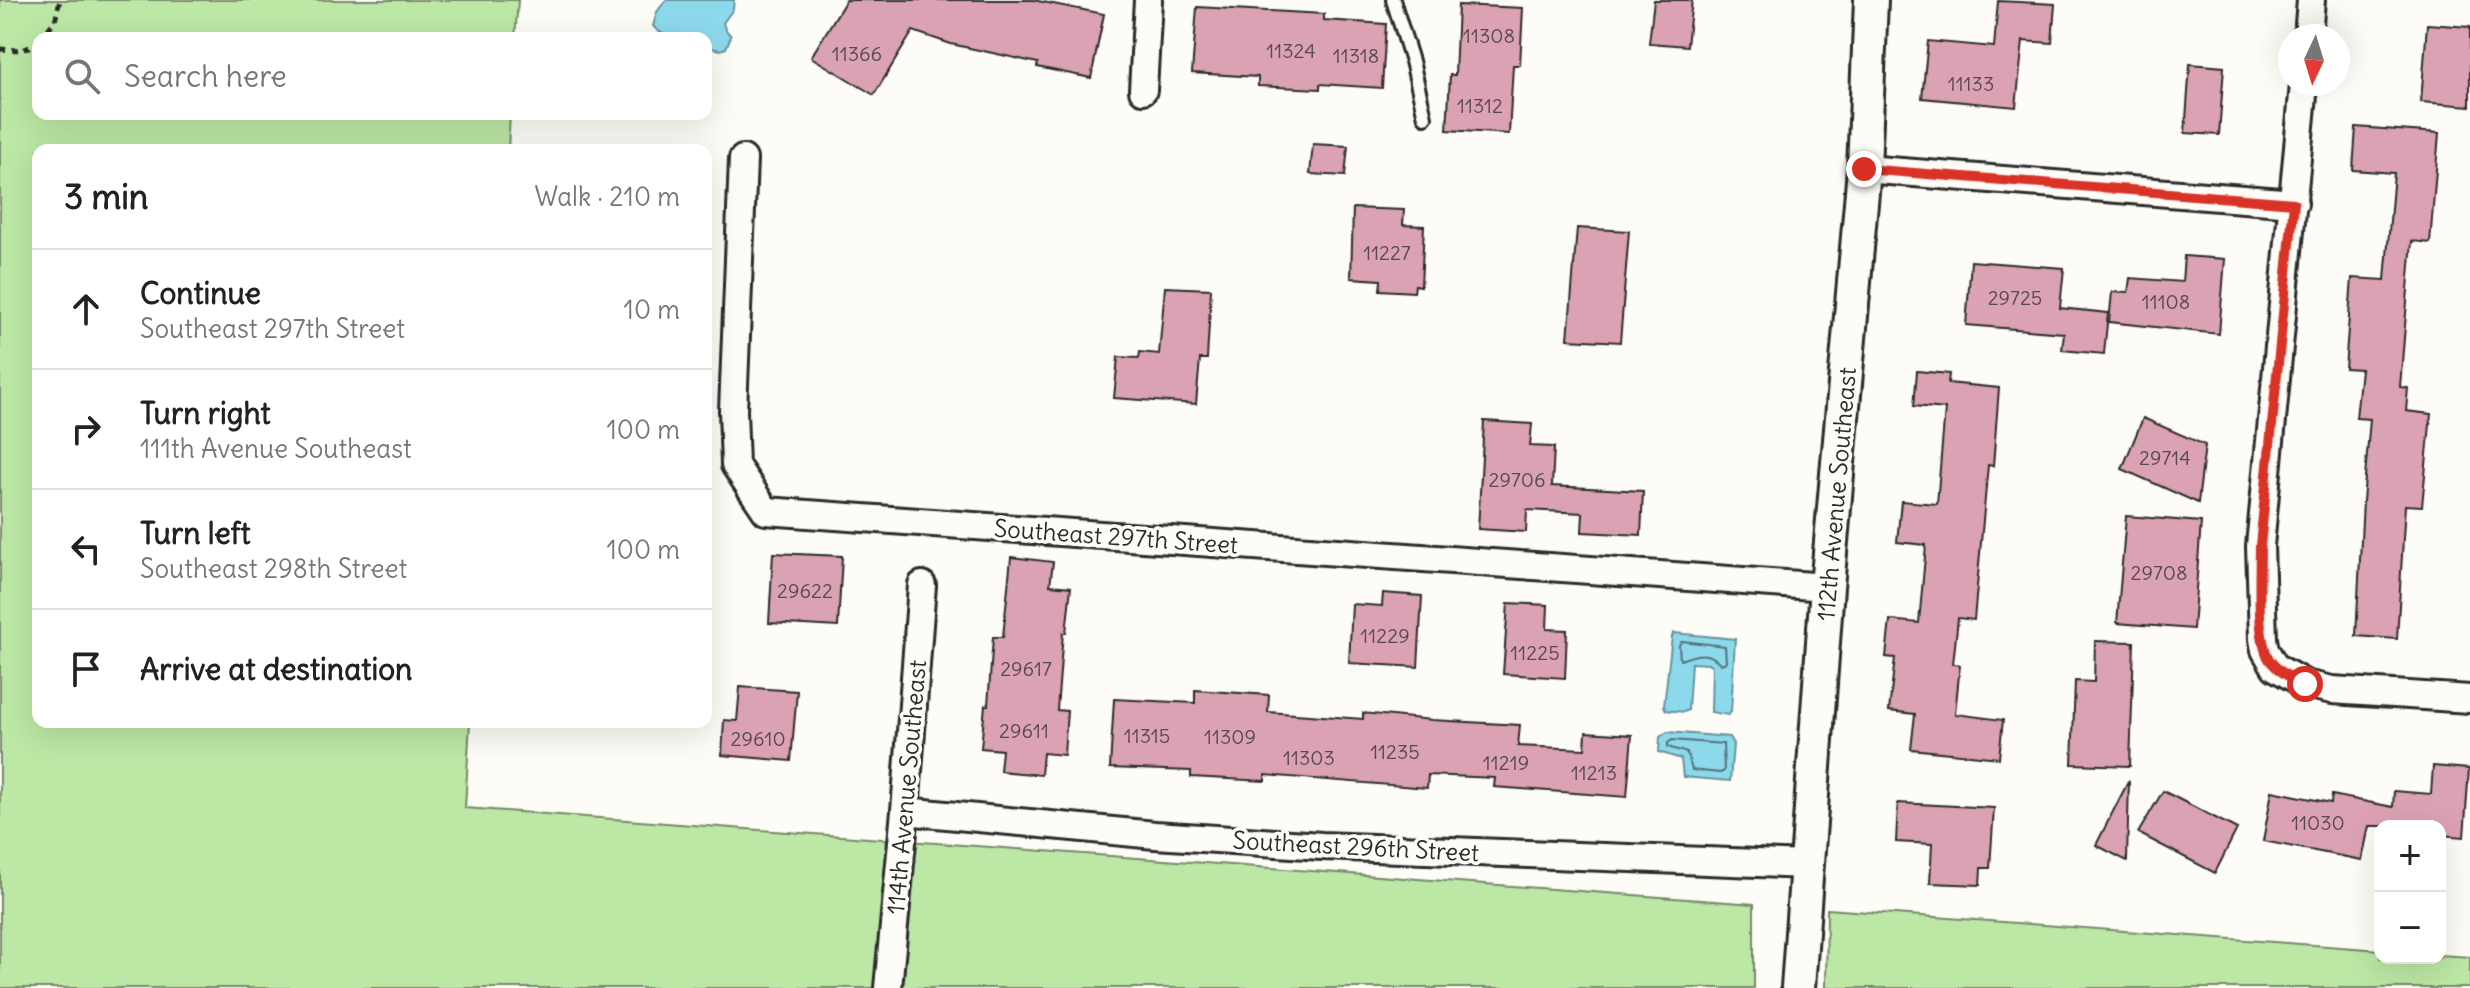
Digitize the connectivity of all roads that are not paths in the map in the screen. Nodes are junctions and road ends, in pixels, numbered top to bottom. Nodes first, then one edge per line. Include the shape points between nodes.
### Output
1 (1148, 0) edge
2 (1393, 0) edge
3 (1871, 0) edge
4 (2311, 0) edge
5 (2309, 24) edge
6 (1143, 90) dead end
7 (2303, 96) edge
8 (1425, 117) dead end
9 (743, 159) dead end
10 (1864, 169) junction
11 (2294, 203) junction
12 (922, 585) dead end
13 (1827, 587) junction
14 (2470, 699) edge
15 (905, 811) junction
16 (1807, 865) junction
17 (888, 988) edge
18 (1798, 988) edge

1 - 6 street
2 - 8 lane
3 - 10 street, 112th Avenue Southeast
4 - 5 street
7 - 11 street
9 - 13 street, Southeast 297th Street via 735,465 766,511
10 - 11 street
10 - 13 street, 112th Avenue Southeast
11 - 14 street via 2260,546 2265,650 2275,667 2291,678 2319,687
12 - 15 street, 114th Avenue Southeast
13 - 16 street, 112th Avenue Southeast
15 - 16 street, Southeast 296th Street via 1322,846
15 - 17 street, 114th Avenue Southeast
16 - 18 street, 112th Avenue Southeast

